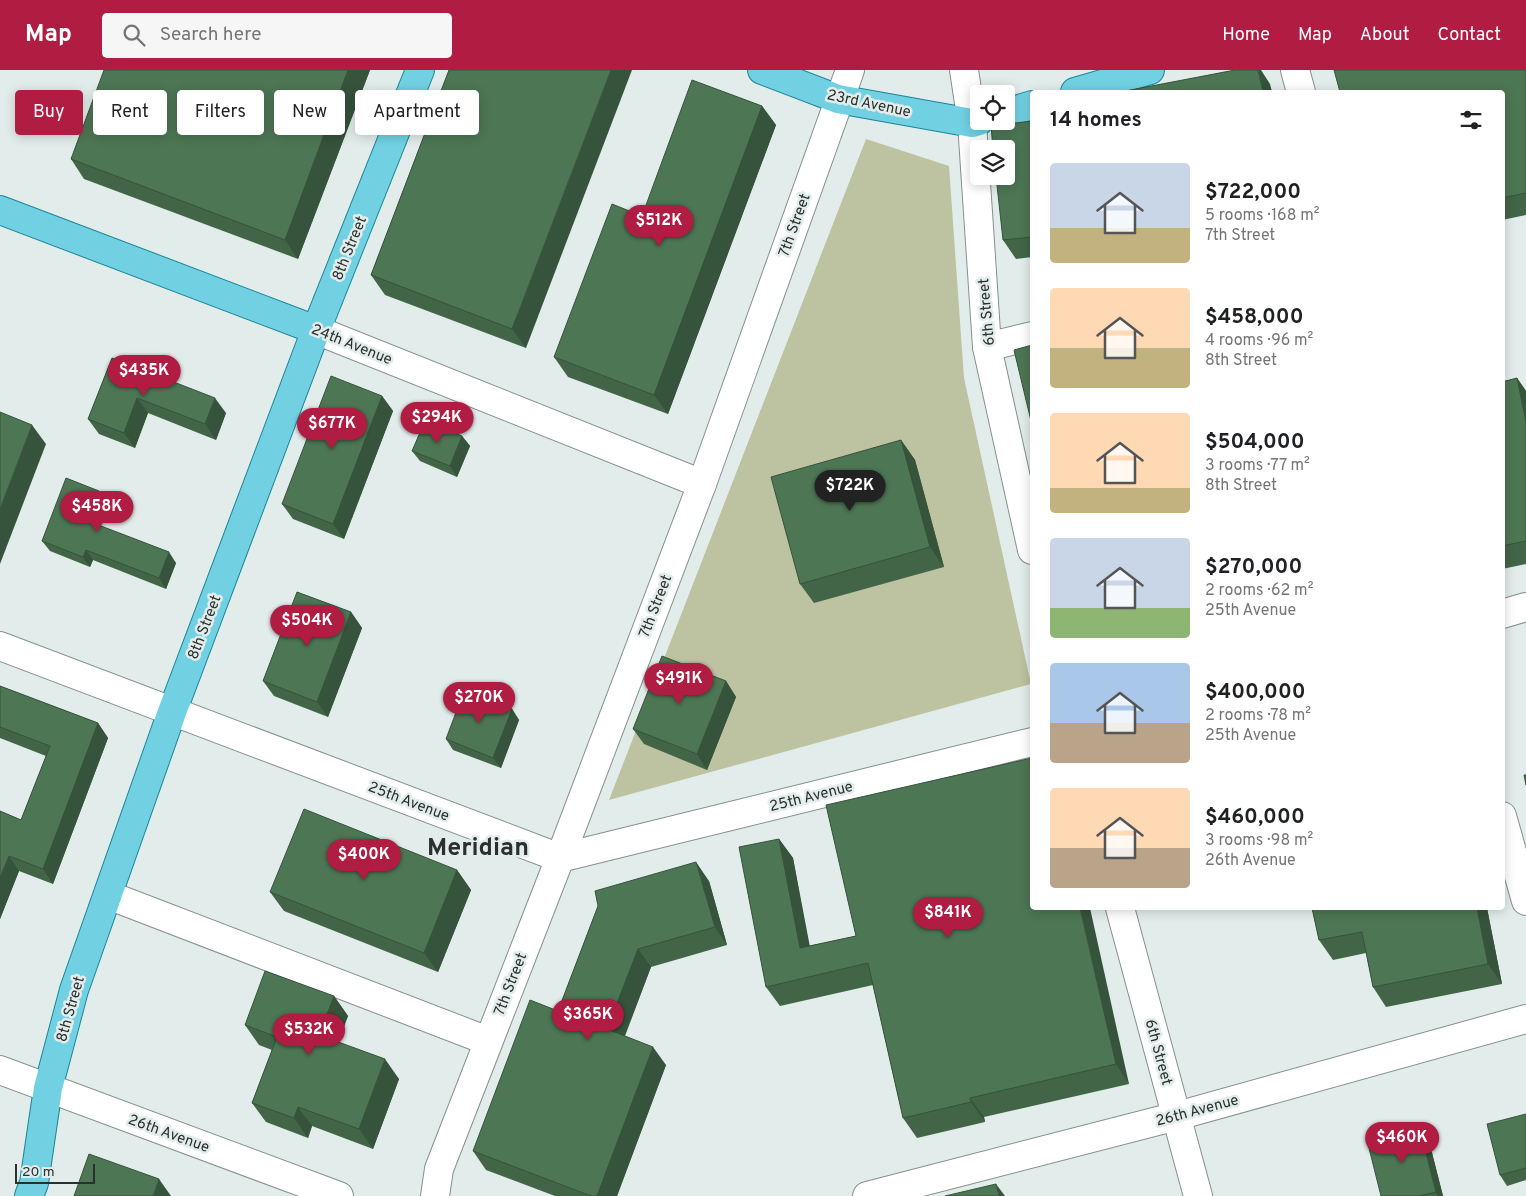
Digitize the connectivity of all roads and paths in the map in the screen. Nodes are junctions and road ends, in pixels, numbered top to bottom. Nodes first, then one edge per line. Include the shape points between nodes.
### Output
1 (420, 70) edge
2 (762, 70) edge
3 (850, 70) edge
4 (964, 70) edge
5 (1150, 70) edge
6 (1295, 70) edge
7 (1082, 90) edge
8 (1300, 90) edge
9 (970, 96) edge
10 (838, 99) junction
11 (1030, 106) edge
12 (1015, 110) edge
13 (970, 121) edge
14 (976, 130) edge
15 (0, 210) edge
16 (316, 330) junction
17 (1030, 336) edge
18 (987, 347) junction
19 (702, 484) junction
20 (1030, 541) edge
21 (1526, 608) edge
22 (1505, 613) edge
23 (0, 646) edge
24 (172, 712) junction
25 (1030, 742) edge
26 (1505, 827) edge
27 (560, 858) junction
28 (108, 895) junction
29 (1526, 901) edge
30 (1121, 910) edge
31 (1526, 1019) edge
32 (488, 1041) junction
33 (0, 1070) edge
34 (48, 1088) junction
35 (1177, 1116) junction
36 (29, 1196) edge
37 (339, 1196) edge
38 (435, 1196) edge
39 (866, 1196) edge
40 (1198, 1196) edge

1 - 16 main road, 8th Street
2 - 10 main road, 23rd Avenue
3 - 10 street, 7th Street
4 - 9 street, 6th Street
5 - 7 main road
6 - 8 street
10 - 13 main road, 23rd Avenue
10 - 19 street, 7th Street
11 - 12 main road
14 - 18 street, 6th Street
15 - 16 main road, 24th Avenue
16 - 19 street, 24th Avenue
16 - 24 main road, 8th Street
17 - 18 street
18 - 20 street, 6th Street
19 - 27 street, 7th Street
21 - 22 street
23 - 24 street, 25th Avenue
24 - 27 street, 25th Avenue
24 - 28 main road, 8th Street
25 - 27 street, 25th Avenue
26 - 29 street
27 - 32 street, 7th Street
28 - 32 street
28 - 34 main road, 8th Street via 74,990
30 - 35 street, 6th Street
31 - 35 street, 26th Avenue
32 - 38 street, 7th Street via 439,1169
33 - 34 street, 26th Avenue
34 - 36 main road, 8th Street via 34,1183
34 - 37 street, 26th Avenue
35 - 39 street, 26th Avenue
35 - 40 street, 6th Street

